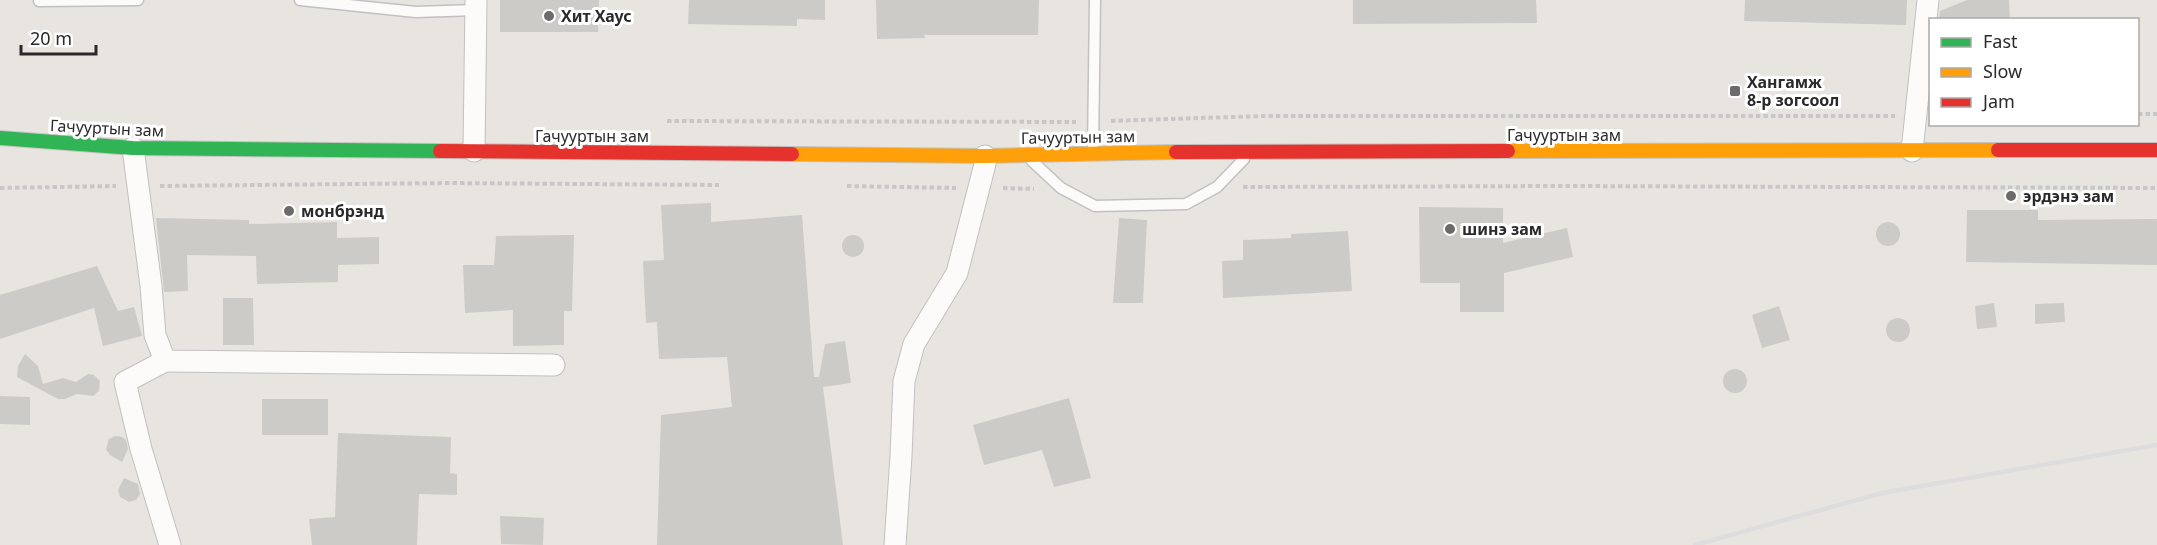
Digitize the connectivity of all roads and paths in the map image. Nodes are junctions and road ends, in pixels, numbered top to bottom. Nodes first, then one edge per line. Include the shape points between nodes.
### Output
1 (138, 0) edge
2 (300, 0) edge
3 (1095, 0) edge
4 (1928, 0) edge
5 (39, 1) edge
6 (476, 5) edge
7 (2139, 114) edge
8 (2157, 114) edge
9 (1915, 116) junction
10 (659, 121) dead end
11 (1094, 121) junction
12 (0, 138) edge
13 (133, 148) junction
14 (2157, 150) edge
15 (1912, 151) junction
16 (474, 152) junction
17 (1251, 152) junction
18 (1093, 154) junction
19 (1025, 155) junction
20 (985, 156) junction
21 (165, 360) junction
22 (554, 365) dead end
23 (170, 545) edge
24 (895, 545) edge

1 - 5 lane
2 - 6 lane via 416,12
3 - 11 lane
4 - 9 street
6 - 16 street
7 - 8 path
9 - 11 path via 1262,116
9 - 15 street
10 - 11 path
11 - 18 lane
12 - 13 highway, Гачууртын зам
13 - 16 highway, Гачууртын зам
13 - 21 street via 155,335
14 - 15 highway, Гачууртын зам
15 - 17 highway, Гачууртын зам
16 - 20 highway, Гачууртын зам
17 - 18 highway, Гачууртын зам
17 - 19 lane via 1217,187 1186,204 1095,206 1061,188
18 - 19 highway, Гачууртын зам
19 - 20 highway, Гачууртын зам
20 - 24 street via 957,273 914,344 904,381
21 - 22 street
21 - 23 street via 125,382

